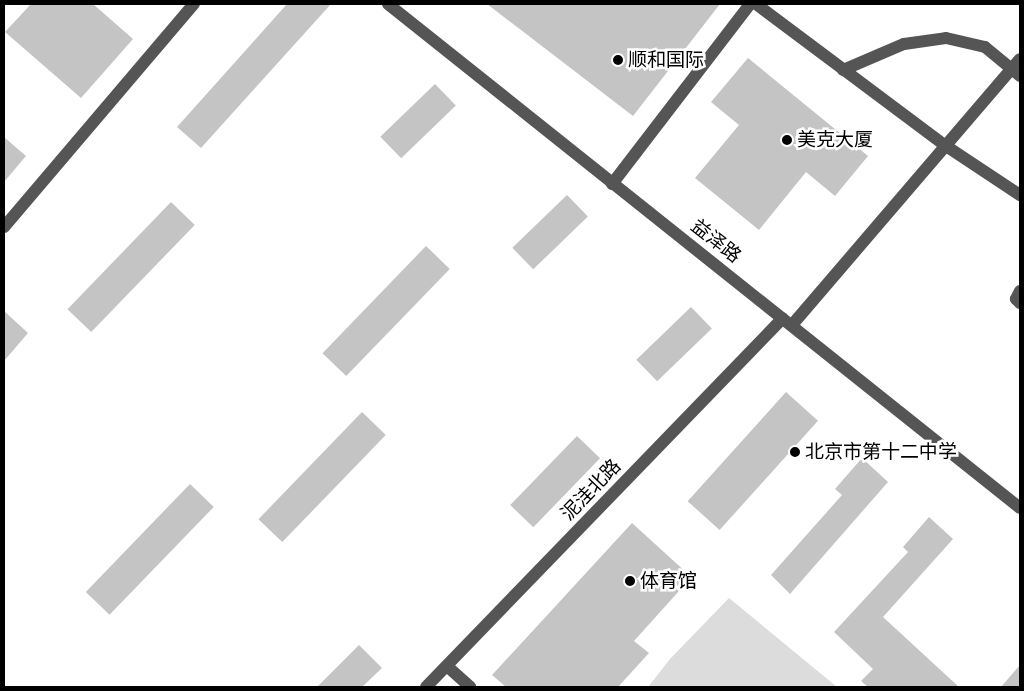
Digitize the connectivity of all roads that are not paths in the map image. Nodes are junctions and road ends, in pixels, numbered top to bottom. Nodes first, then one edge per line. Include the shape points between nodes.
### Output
1 (194, 4) edge
2 (388, 4) edge
3 (750, 4) edge
4 (756, 4) edge
5 (1018, 68) edge
6 (843, 70) junction
7 (946, 146) junction
8 (612, 184) junction
9 (1020, 195) edge
10 (4, 227) edge
11 (1020, 292) edge
12 (1020, 303) edge
13 (787, 322) junction
14 (1020, 508) edge
15 (448, 667) junction
16 (426, 687) edge
17 (470, 687) edge

1 - 10 street
2 - 8 street, 益泽路
3 - 8 street
4 - 6 street
5 - 6 street via 985,47 946,38 904,44
5 - 7 street, 泥洼北路
6 - 7 street
7 - 9 street
7 - 13 street, 泥洼北路
8 - 13 street, 益泽路
11 - 12 street via 1016,299
13 - 14 street, 益泽路
13 - 15 street, 泥洼北路
15 - 16 street, 泥洼北路
15 - 17 street

